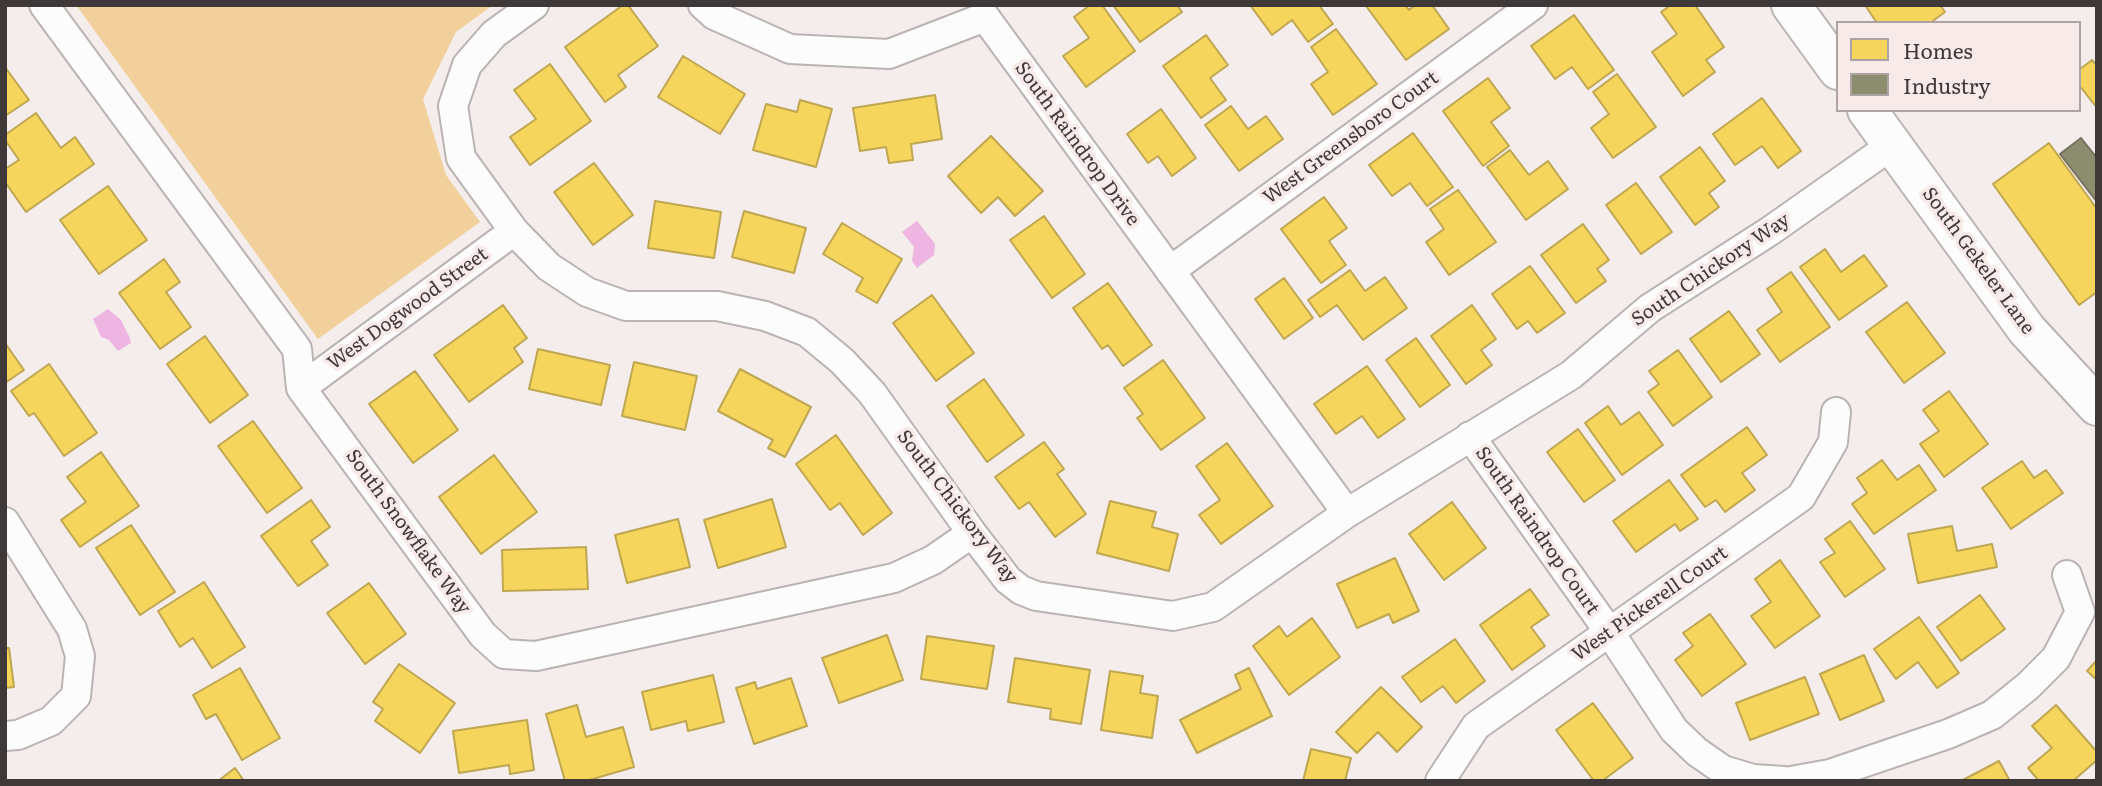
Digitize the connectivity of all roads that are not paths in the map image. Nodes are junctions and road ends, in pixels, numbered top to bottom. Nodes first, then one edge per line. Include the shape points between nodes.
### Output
1 (44, 5) edge
2 (534, 5) edge
3 (703, 5) edge
4 (1532, 5) edge
5 (1791, 5) edge
6 (993, 11) edge
7 (1836, 67) edge
8 (1868, 112) edge
9 (1892, 145) junction
10 (514, 230) junction
11 (1170, 271) junction
12 (301, 388) junction
13 (2097, 406) edge
14 (1836, 412) dead end
15 (1470, 436) junction
16 (1347, 513) junction
17 (5, 522) edge
18 (972, 533) junction
19 (2067, 575) dead end
20 (1609, 633) junction
21 (5, 736) edge
22 (1440, 781) edge
23 (1784, 781) edge
24 (1791, 781) edge

1 - 12 street via 297,349
2 - 10 street, South Chickory Way via 494,34 467,65 453,106 461,158
3 - 6 street, South Raindrop Drive via 714,15 790,49 889,54
4 - 11 street, West Greensboro Court
5 - 7 street
6 - 11 street, South Raindrop Drive
8 - 9 street, South Gekeler Lane
9 - 13 street, South Gekeler Lane via 2027,330
9 - 15 street, South Chickory Way via 1650,308 1572,375
10 - 12 street, West Dogwood Street
10 - 18 street, South Chickory Way via 549,267 587,292 626,306 717,306 765,316 807,332 872,393
11 - 16 street, South Raindrop Drive
12 - 18 street, South Snowflake Way via 483,635 504,654 536,656 894,578 933,560
14 - 20 street, West Pickerell Court via 1833,442 1801,497
15 - 16 street, South Chickory Way
15 - 20 street, South Raindrop Court
16 - 18 street, South Chickory Way via 1213,607 1173,616 1021,590
17 - 21 street via 72,629 80,656 76,696 51,721
19 - 24 street via 2080,612 2056,658 1992,715 1830,774
20 - 22 street, West Pickerell Court via 1476,726
20 - 23 street, South Raindrop Court via 1674,730 1697,752 1723,770 1753,779

